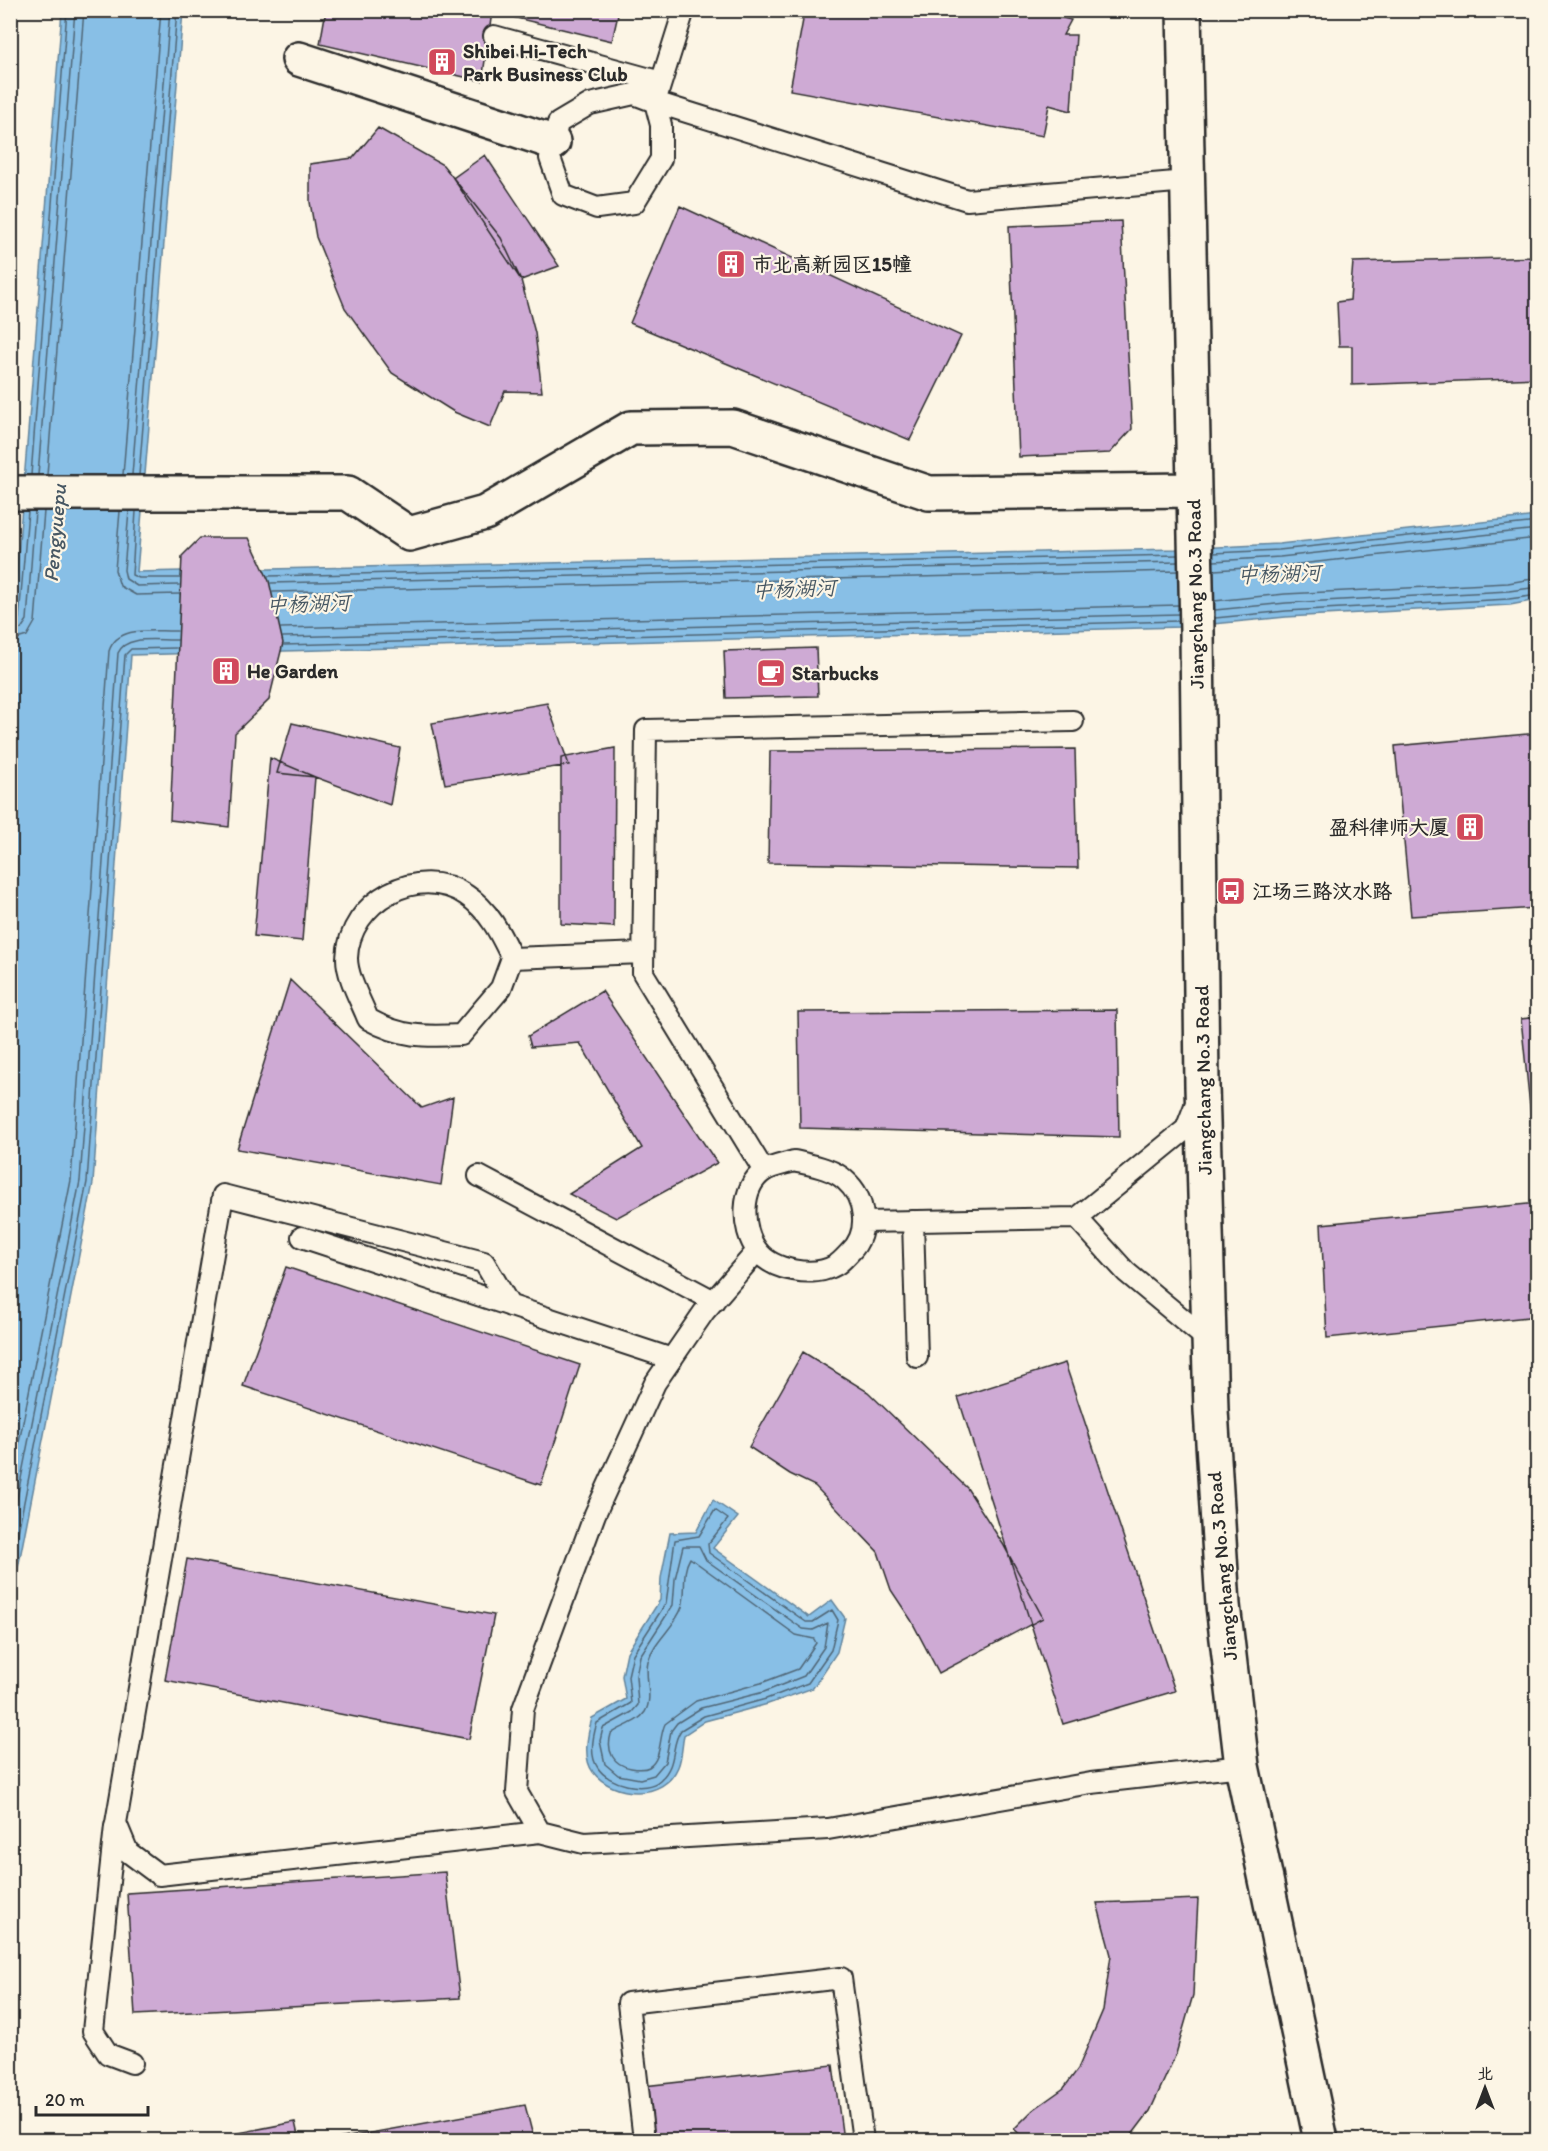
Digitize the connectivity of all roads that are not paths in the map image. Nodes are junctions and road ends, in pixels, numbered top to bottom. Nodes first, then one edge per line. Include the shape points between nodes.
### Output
1 (684, 10) edge
2 (1184, 10) edge
3 (494, 36) dead end
4 (299, 58) dead end
5 (661, 82) junction
6 (656, 102) junction
7 (553, 142) junction
8 (1187, 181) junction
9 (10, 493) edge
10 (1193, 504) junction
11 (1073, 721) dead end
12 (643, 953) junction
13 (512, 957) junction
14 (1202, 1086) junction
15 (764, 1171) junction
16 (479, 1176) dead end
17 (1077, 1218) junction
18 (913, 1221) junction
19 (864, 1222) junction
20 (302, 1237) dead end
21 (757, 1251) junction
22 (714, 1301) junction
23 (510, 1306) junction
24 (1209, 1341) junction
25 (916, 1357) dead end
26 (672, 1359) junction
27 (1242, 1766) junction
28 (116, 1823) junction
29 (540, 1832) junction
30 (132, 2063) dead end
31 (644, 2140) edge
32 (863, 2140) edge
33 (1321, 2140) edge

1 - 5 lane
2 - 8 street, Jiangchang No.3 Road
3 - 5 lane
4 - 7 street
5 - 6 lane
6 - 7 lane via 634,94 590,104 558,123
6 - 7 lane via 661,159 634,203 597,208 563,195 550,158
6 - 8 lane via 967,200
8 - 10 street, Jiangchang No.3 Road
9 - 10 street via 348,493 409,534 485,513 631,428 733,427 929,493
10 - 14 street, Jiangchang No.3 Road
11 - 12 lane via 646,729
12 - 13 lane
12 - 15 lane via 643,973
13 - 13 lane via 483,908 464,893 431,882 398,889 375,901 354,926 347,959 368,1018 390,1031 424,1037 461,1035 501,988
14 - 17 lane via 1186,1129
14 - 24 street, Jiangchang No.3 Road
15 - 19 lane via 794,1161 844,1179 857,1196
15 - 21 lane via 751,1187 745,1206 748,1232
16 - 22 lane
17 - 18 lane
17 - 24 lane via 1126,1272
18 - 19 lane
18 - 25 lane
19 - 21 lane via 859,1244 836,1265 806,1272 782,1269
20 - 23 lane
21 - 22 lane
22 - 26 lane
23 - 26 lane
23 - 28 lane via 484,1262 223,1195
24 - 27 street, Jiangchang No.3 Road via 1223,1605
26 - 29 lane via 656,1383 595,1514 523,1709 518,1792
27 - 29 lane via 1091,1783 828,1829 584,1843
27 - 33 street, Jiangchang No.3 Road
28 - 29 lane via 128,1852 159,1875
28 - 30 lane via 93,2031 108,2054
31 - 32 lane via 628,2004 841,1978

